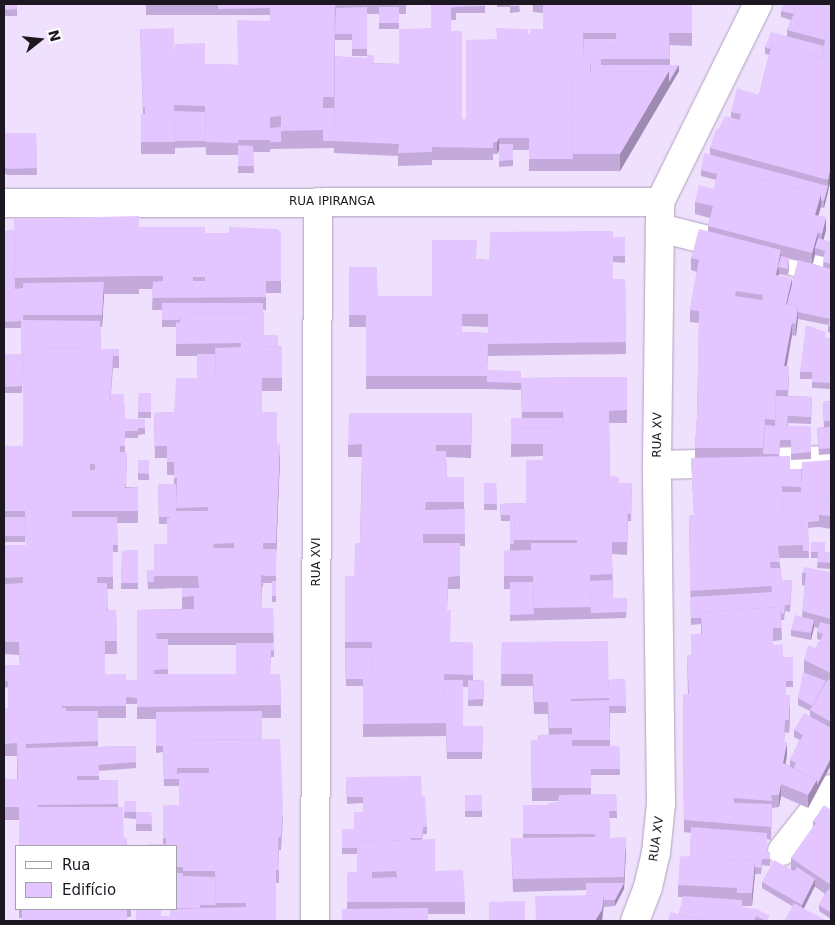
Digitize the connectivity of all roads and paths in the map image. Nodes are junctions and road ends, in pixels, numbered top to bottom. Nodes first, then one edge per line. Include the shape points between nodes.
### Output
1 (758, 4) edge
2 (318, 202) junction
3 (4, 203) edge
4 (660, 215) junction
5 (831, 271) edge
6 (831, 460) edge
7 (658, 465) junction
8 (831, 788) edge
9 (782, 851) dead end
10 (315, 921) edge
11 (635, 921) edge

1 - 4 street, RUA XV
2 - 3 street, RUA IPIRANGA
2 - 4 street, RUA IPIRANGA
2 - 10 street, RUA XVI
4 - 5 street, RUA IPIRANGA
4 - 7 street, RUA XV
6 - 7 street
7 - 11 street, RUA XV via 661,804 656,852 648,887
8 - 9 street

